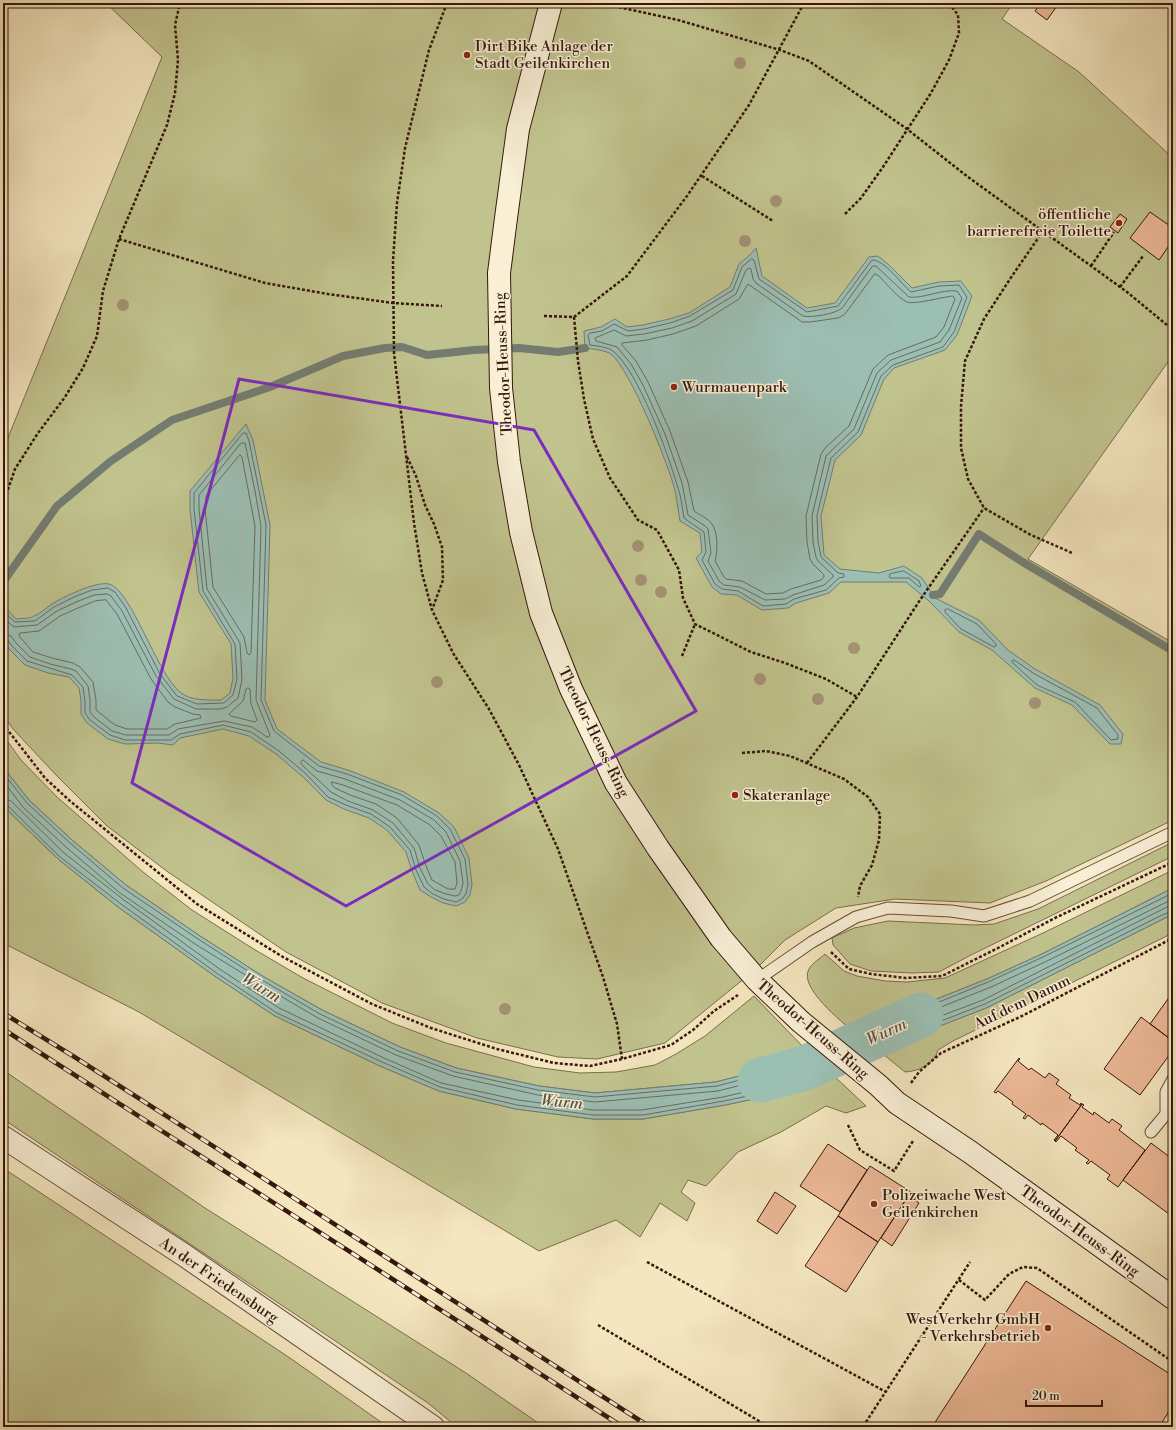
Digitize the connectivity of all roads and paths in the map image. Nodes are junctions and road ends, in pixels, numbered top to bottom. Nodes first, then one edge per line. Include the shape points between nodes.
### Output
1 (180, 3) edge
2 (447, 3) edge
3 (551, 3) edge
4 (804, 3) edge
5 (949, 3) edge
6 (780, 50) junction
7 (907, 129) junction
8 (702, 176) junction
9 (845, 214) dead end
10 (773, 222) dead end
11 (1043, 231) junction
12 (1114, 232) dead end
13 (119, 239) junction
14 (1143, 256) dead end
15 (1091, 266) junction
16 (1120, 287) junction
17 (393, 303) junction
18 (442, 306) dead end
19 (544, 316) dead end
20 (574, 317) junction
21 (1173, 330) edge
22 (406, 455) junction
23 (3, 504) edge
24 (984, 508) junction
25 (1072, 552) dead end
26 (432, 610) junction
27 (695, 624) junction
28 (682, 656) dead end
29 (857, 697) junction
30 (3, 724) edge
31 (742, 753) dead end
32 (807, 763) junction
33 (1173, 832) edge
34 (1173, 862) edge
35 (856, 917) junction
36 (819, 938) junction
37 (1173, 938) edge
38 (757, 980) junction
39 (622, 1059) junction
40 (1173, 1079) edge
41 (897, 1103) junction
42 (925, 1122) junction
43 (848, 1125) dead end
44 (1151, 1132) dead end
45 (3, 1137) edge
46 (647, 1262) dead end
47 (970, 1262) dead end
48 (959, 1280) junction
49 (1173, 1298) edge
50 (598, 1325) dead end
51 (1173, 1362) edge
52 (886, 1392) junction
53 (433, 1427) edge
54 (769, 1427) edge
55 (865, 1427) edge

1 - 13 path via 175,25 178,60 175,92 167,125
2 - 17 path via 428,50 405,148 393,261
3 - 6 path via 609,5 678,20
3 - 38 main road, Theodor-Heuss-Ring via 518,129 499,274 501,388 509,462 521,532 541,613 571,689 616,783 721,938
4 - 6 path
5 - 7 path via 958,14 959,33 949,60
6 - 7 path via 809,61
6 - 8 path via 749,105
7 - 9 path via 861,198
7 - 11 path
8 - 10 path
8 - 20 path via 627,276
11 - 15 path
11 - 24 path via 984,319 965,362 960,448 968,479
12 - 15 path
13 - 17 path via 264,283
13 - 23 path via 103,291 97,336 83,368 15,469
14 - 16 path
15 - 16 path
16 - 21 path
17 - 18 path
17 - 22 path via 394,353
19 - 20 path
20 - 27 path via 578,361 593,439 610,478 638,520 657,530 679,570 683,598
22 - 26 path via 422,573
22 - 26 path via 442,547 443,580
24 - 25 path via 1030,534
24 - 29 path
26 - 39 path via 452,653 489,709 519,765 558,848 603,977 617,1024
27 - 28 path
27 - 29 path via 751,652 826,679
29 - 32 path
30 - 39 path via 45,778 70,801 196,904 283,957 372,1004 431,1028 497,1049 554,1063 590,1066
31 - 32 path via 766,751
32 - 35 path via 844,779 868,797 880,814 879,840 872,865 860,886
33 - 35 lane via 1030,901 984,916 951,911 888,908
34 - 36 path via 1055,918 942,976 906,978 850,969 833,955
35 - 36 lane
36 - 38 lane
37 - 41 path, Auf dem Damm via 1022,1016 941,1053 919,1072
38 - 39 path via 671,1044
38 - 41 main road, Theodor-Heuss-Ring via 801,1022
40 - 44 lane via 1166,1092 1166,1114
41 - 42 main road, Theodor-Heuss-Ring
42 - 43 path via 894,1171 860,1150
42 - 49 main road, Theodor-Heuss-Ring
45 - 53 main road, An der Friedensburg via 184,1254
46 - 52 path
47 - 48 path
48 - 51 path via 985,1300 1009,1274 1023,1267 1037,1268
48 - 52 path
50 - 54 path
52 - 55 path

